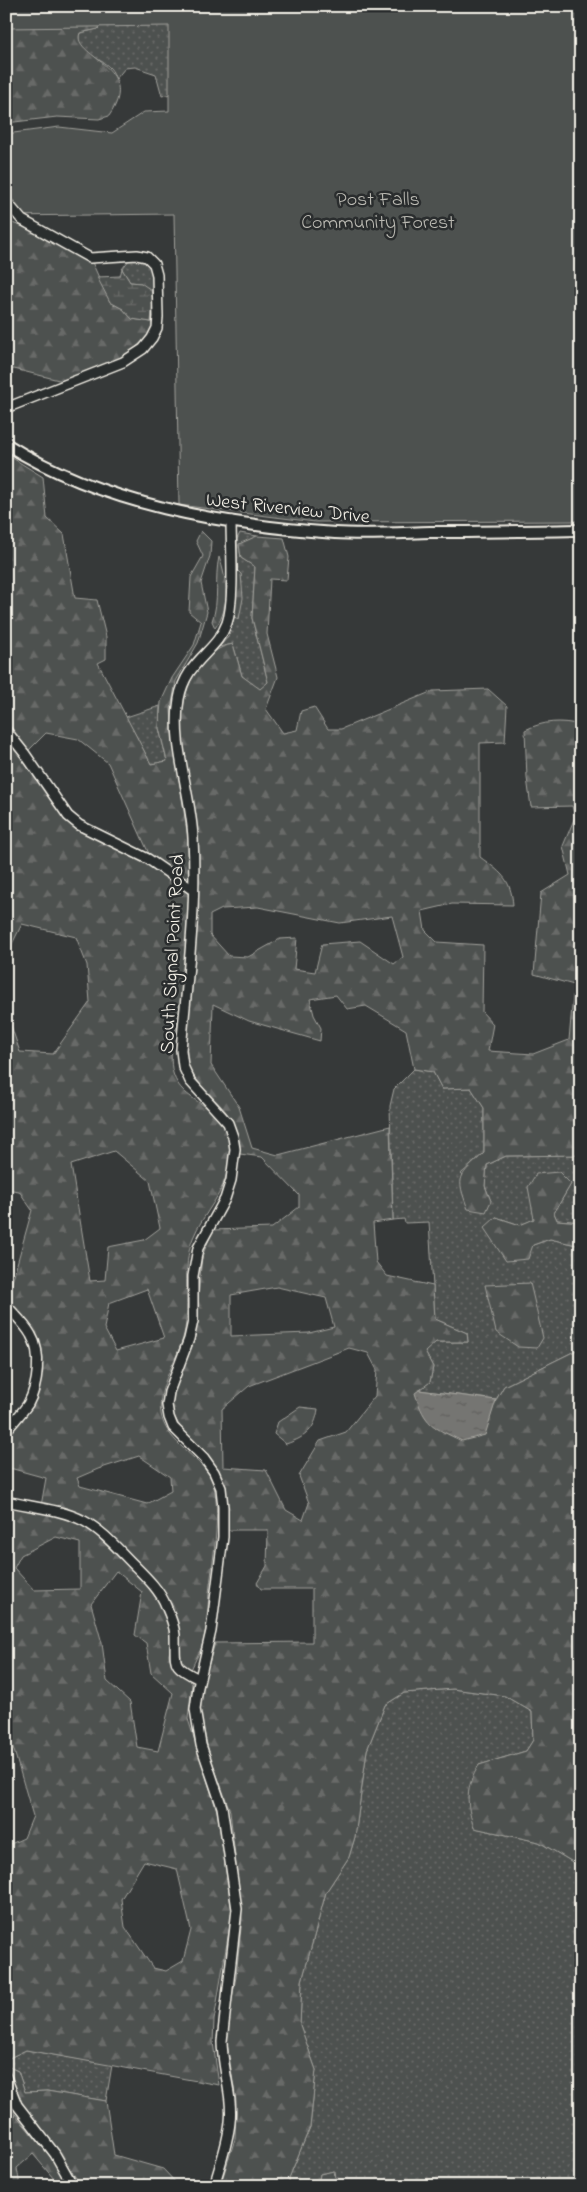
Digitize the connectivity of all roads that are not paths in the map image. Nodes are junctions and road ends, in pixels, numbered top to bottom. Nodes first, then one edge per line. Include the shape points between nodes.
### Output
1 (6, 200) edge
2 (6, 408) edge
3 (6, 444) edge
4 (231, 521) junction
5 (581, 530) edge
6 (6, 730) edge
7 (193, 890) junction
8 (6, 1305) edge
9 (6, 1431) edge
10 (6, 1501) edge
11 (199, 1679) junction
12 (6, 2077) edge
13 (73, 2186) edge
14 (214, 2186) edge

1 - 2 street via 22,220 90,258 147,257 154,264 157,275 158,317 152,338 143,349 123,362
3 - 4 street, West Riverview Drive via 52,470 92,486 183,513
4 - 5 street, West Riverview Drive via 361,534
4 - 7 street, South Signal Point Road via 227,623 219,638 190,669 179,698 179,741 193,836
6 - 7 street via 68,816 79,825 148,860
7 - 11 street, South Signal Point Road via 181,1050 183,1066 190,1081 228,1123 235,1150 225,1199 198,1248 193,1276 193,1321 167,1405 173,1427 214,1472 223,1507 223,1537 211,1631
8 - 9 street via 31,1335 37,1358 33,1393
10 - 11 street via 68,1514 99,1531 149,1580 165,1603 175,1635 177,1664 181,1670
11 - 14 street, South Signal Point Road via 196,1723 222,1807 237,1909 222,2041 230,2122
12 - 13 street via 17,2106 55,2154

